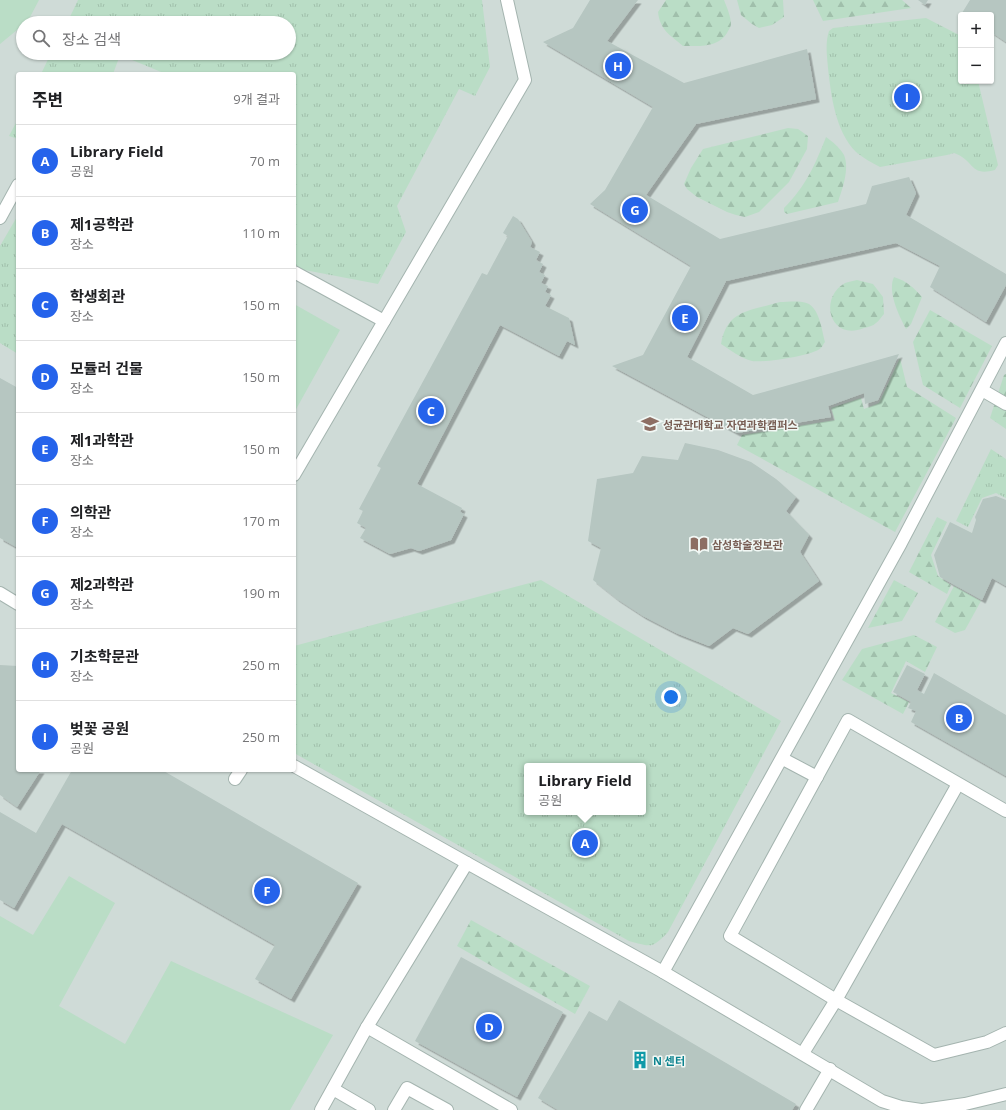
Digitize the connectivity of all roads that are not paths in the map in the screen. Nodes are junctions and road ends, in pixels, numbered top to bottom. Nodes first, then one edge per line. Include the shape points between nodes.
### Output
1 (507, 0) edge
2 (16, 189) edge
3 (0, 218) edge
4 (296, 273) edge
5 (384, 321) junction
6 (1006, 343) edge
7 (982, 390) junction
8 (1006, 404) edge
9 (296, 472) edge
10 (0, 593) edge
11 (16, 603) edge
12 (783, 759) junction
13 (296, 767) edge
14 (817, 777) junction
15 (958, 784) junction
16 (1006, 811) edge
17 (467, 863) junction
18 (663, 972) junction
19 (836, 1000) junction
20 (368, 1027) junction
21 (1006, 1032) edge
22 (803, 1053) junction
23 (830, 1069) junction
24 (333, 1089) junction
25 (1006, 1094) edge
26 (321, 1110) edge
27 (369, 1110) edge
28 (394, 1110) edge
29 (447, 1110) edge
30 (511, 1110) edge
31 (806, 1110) edge
32 (922, 1110) edge

1 - 5 lane via 525,80
2 - 3 lane
4 - 5 lane
5 - 9 lane
6 - 7 lane
7 - 8 lane
7 - 12 lane
10 - 11 lane
12 - 14 lane
12 - 18 lane
13 - 17 lane
14 - 15 lane via 848,720
14 - 19 lane via 730,936
15 - 16 lane
15 - 19 lane
17 - 18 lane
17 - 20 lane
18 - 22 lane
19 - 21 lane via 934,1055 987,1042
19 - 22 lane
20 - 24 lane
20 - 30 lane
22 - 23 lane
23 - 31 lane
23 - 32 lane via 882,1101
24 - 26 lane
24 - 27 lane
25 - 32 lane via 965,1104
28 - 29 lane via 407,1088

